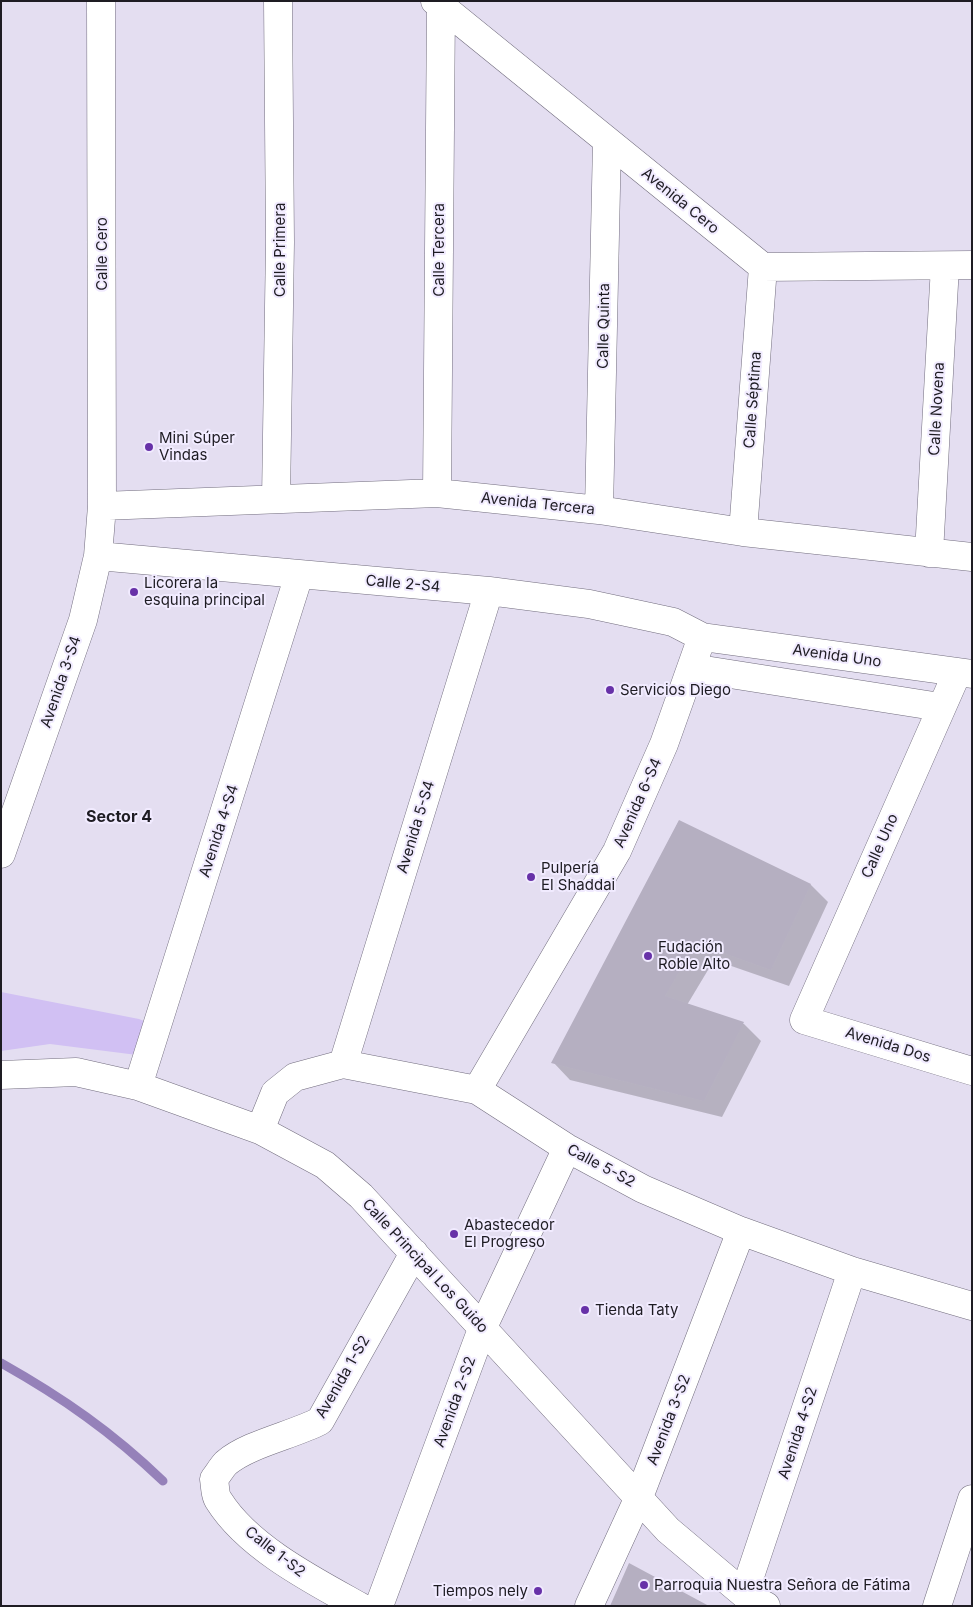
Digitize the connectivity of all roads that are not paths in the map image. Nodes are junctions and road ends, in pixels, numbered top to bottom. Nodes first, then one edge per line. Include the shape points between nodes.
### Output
1 (101, 1) edge
2 (278, 1) edge
3 (438, 4) edge
4 (607, 142) junction
5 (972, 265) edge
6 (945, 266) junction
7 (762, 267) junction
8 (437, 493) junction
9 (276, 500) junction
10 (102, 506) junction
11 (599, 510) junction
12 (743, 532) junction
13 (929, 553) junction
14 (98, 556) junction
15 (972, 557) edge
16 (300, 575) junction
17 (489, 591) junction
18 (702, 637) junction
19 (692, 668) junction
20 (964, 673) edge
21 (940, 708) junction
22 (1, 854) edge
23 (804, 1020) joint
24 (343, 1064) junction
25 (972, 1071) edge
26 (1, 1075) edge
27 (138, 1086) junction
28 (478, 1090) junction
29 (260, 1130) junction
30 (567, 1148) junction
31 (741, 1232) junction
32 (414, 1254) junction
33 (852, 1271) junction
34 (972, 1306) edge
35 (482, 1329) junction
36 (214, 1479) joint
37 (639, 1497) junction
38 (972, 1499) edge
39 (755, 1600) edge
40 (359, 1606) edge
41 (378, 1606) edge
42 (589, 1606) edge
43 (937, 1606) edge

1 - 10 street, Calle Cero
2 - 9 street, Calle Primera via 280,242
3 - 4 street, Avenida Cero
3 - 8 street, Calle Tercera
4 - 7 street, Avenida Cero
4 - 11 street, Calle Quinta
5 - 6 street
6 - 7 street
6 - 13 street, Calle Novena
7 - 12 street, Calle Séptima
8 - 9 street, Avenida Tercera
8 - 11 street, Avenida Tercera
9 - 10 street, Avenida Tercera
10 - 14 street, Avenida 3-S4
11 - 12 street, Avenida Tercera
12 - 13 street, Avenida Tercera
13 - 15 street, Avenida Tercera
14 - 16 street, Calle 2-S4
14 - 22 street, Avenida 3-S4 via 83,620
16 - 17 street, Calle 2-S4
16 - 27 street, Avenida 4-S4
17 - 18 street, Calle 2-S4 via 589,604 673,622
17 - 24 street, Avenida 5-S4
18 - 19 street, Avenida 6-S4
18 - 20 street, Avenida Uno
19 - 21 street
19 - 28 street, Avenida 6-S4 via 664,744 617,850
20 - 21 street, Calle Uno
21 - 23 street, Calle Uno
23 - 25 street, Avenida Dos
24 - 28 street, Calle 5-S2
24 - 29 street, Calle 5-S2 via 295,1077 275,1093
26 - 27 street, Calle Principal Los Guido via 76,1072
27 - 29 street, Calle Principal Los Guido
28 - 30 street, Calle 5-S2
29 - 32 street, Calle Principal Los Guido via 325,1164
30 - 31 street, Calle 5-S2 via 643,1189
30 - 35 street, Avenida 2-S2
31 - 33 street, Calle 5-S2
31 - 37 street, Avenida 3-S2
32 - 35 street, Calle Principal Los Guido
32 - 36 street, Avenida 1-S2 via 320,1421 226,1463
33 - 34 street, Calle 5-S2
33 - 39 street, Avenida 4-S2
35 - 37 street, Calle Principal Los Guido
35 - 41 street, Avenida 2-S2
36 - 40 street, Calle 1-S2 via 218,1500 242,1528 292,1569
37 - 39 street, Calle Principal Los Guido via 668,1530
37 - 42 street, Avenida 3-S2
38 - 43 street

